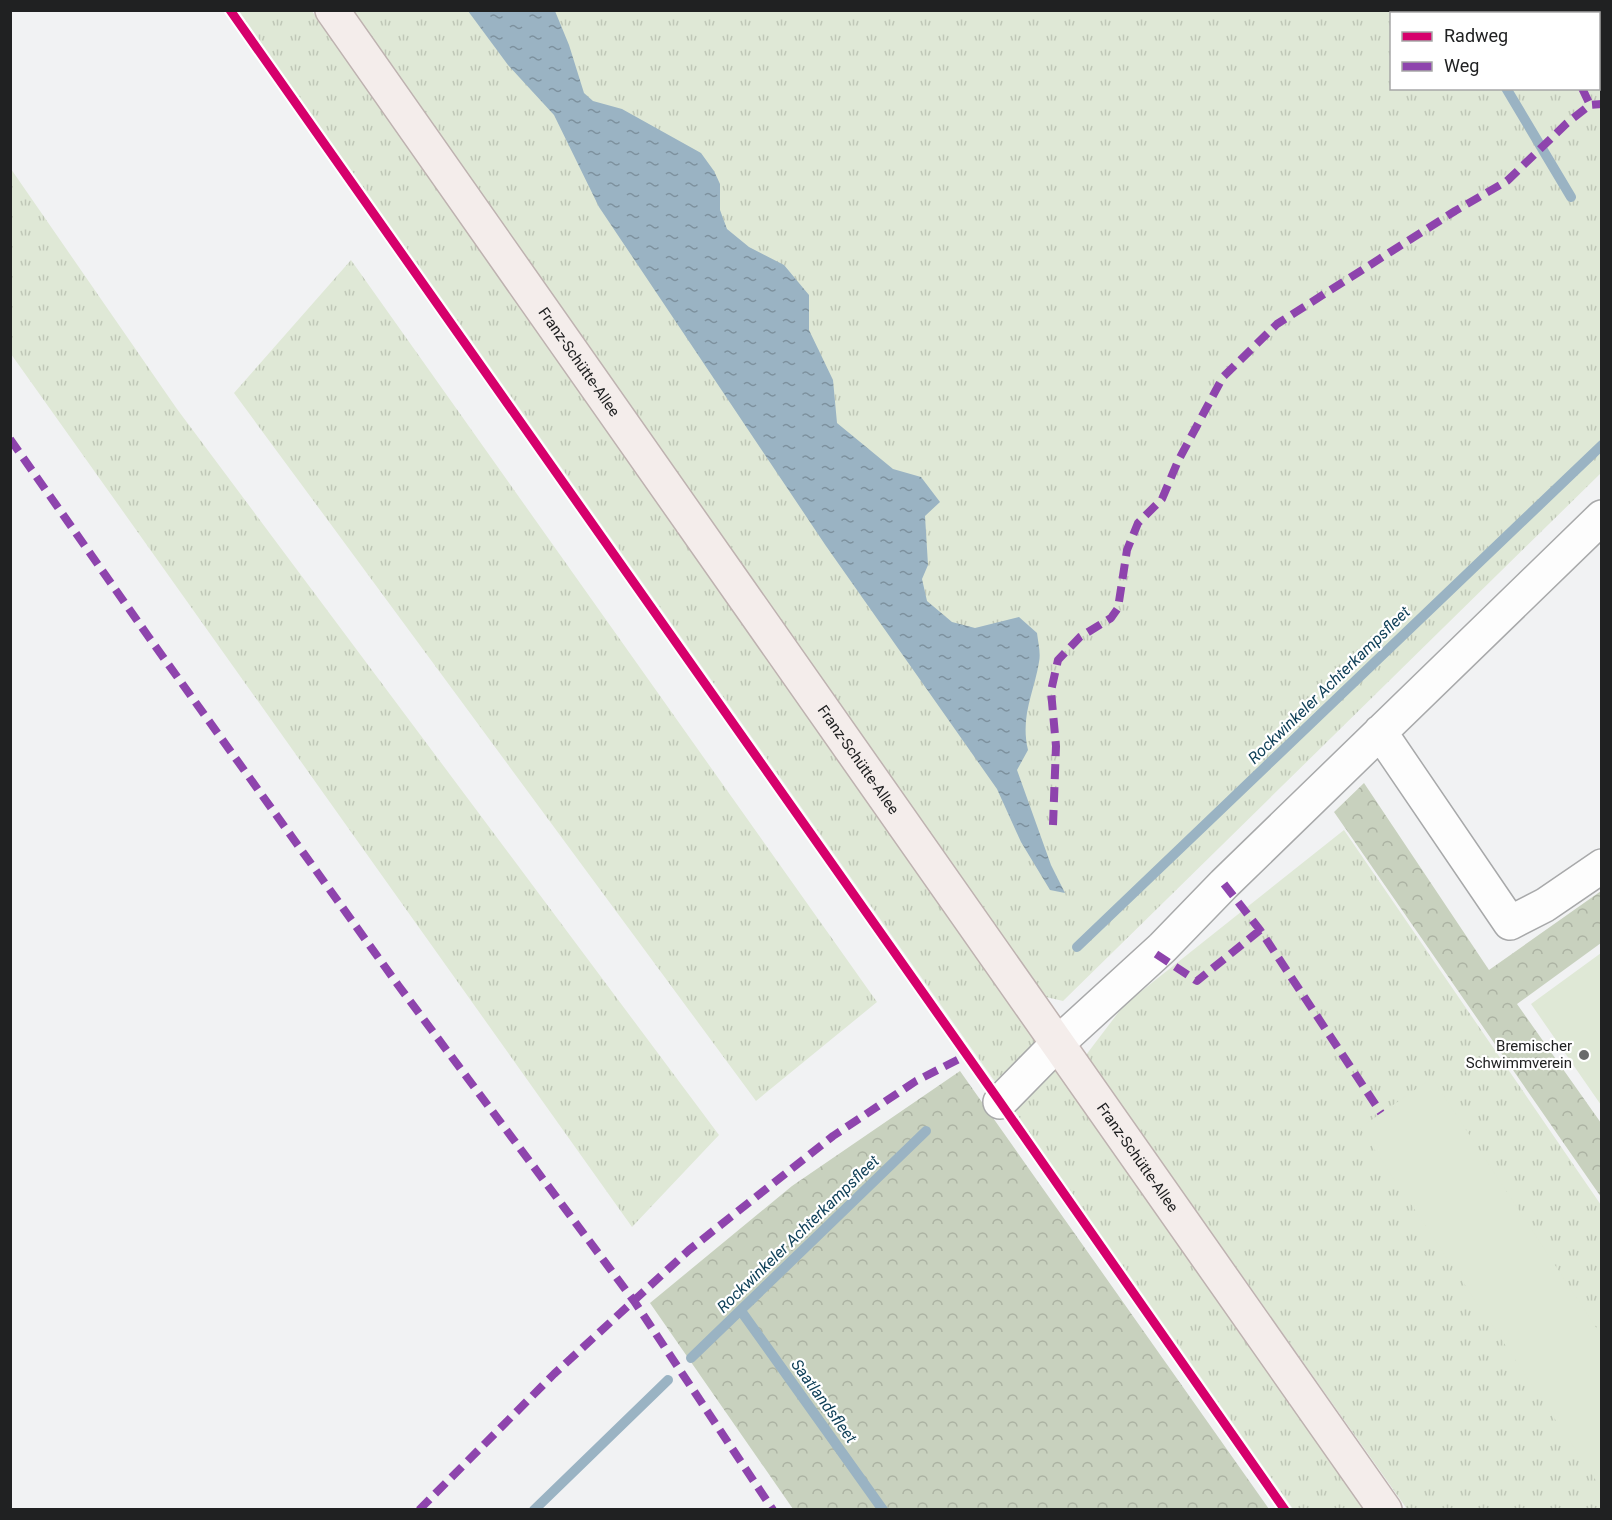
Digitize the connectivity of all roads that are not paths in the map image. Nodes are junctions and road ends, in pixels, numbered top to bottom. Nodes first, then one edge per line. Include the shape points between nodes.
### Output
1 (332, 10) edge
2 (1602, 517) edge
3 (1380, 732) junction
4 (1602, 866) edge
5 (1058, 1043) junction
6 (1000, 1102) dead end
7 (1385, 1509) edge

1 - 5 main road, Franz-Schütte-Allee
2 - 3 lane
3 - 4 lane via 1510,923 1545,906
3 - 5 lane via 1162,948
5 - 6 lane
5 - 7 main road, Franz-Schütte-Allee

